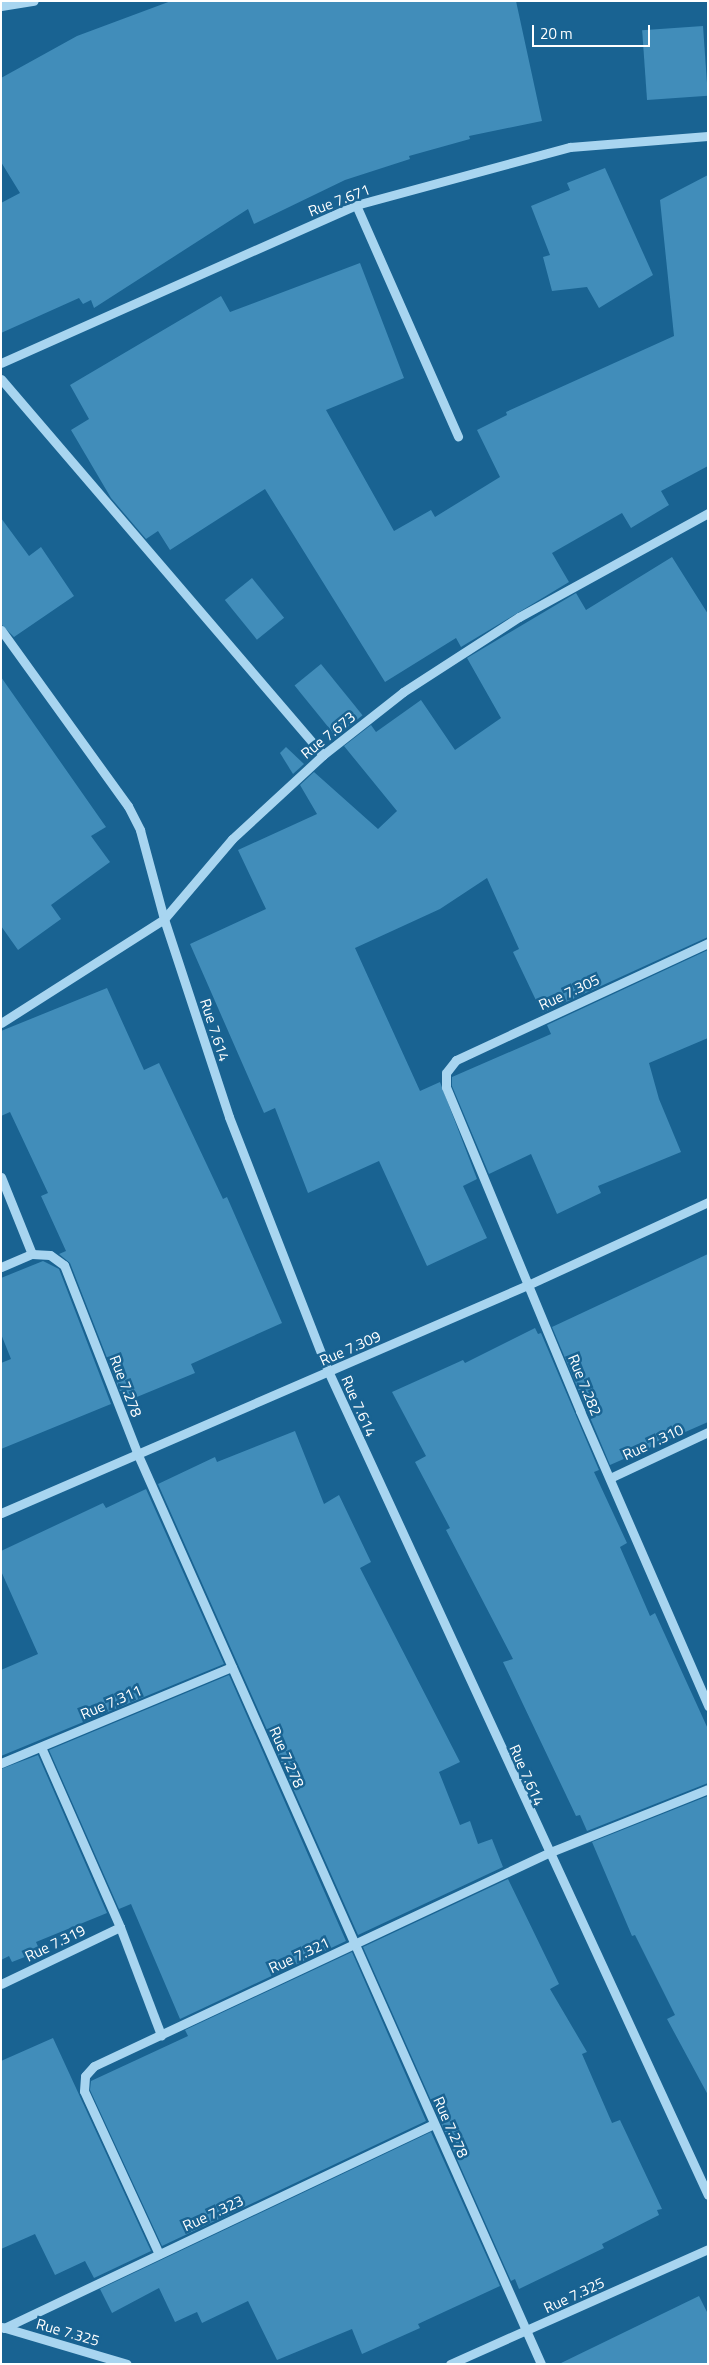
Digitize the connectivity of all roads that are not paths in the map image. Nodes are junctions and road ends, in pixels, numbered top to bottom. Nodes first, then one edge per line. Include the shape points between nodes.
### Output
1 (34, 1) edge
2 (1, 6) edge
3 (708, 136) edge
4 (356, 205) junction
5 (1, 363) edge
6 (1, 379) edge
7 (458, 436) dead end
8 (708, 513) edge
9 (1, 630) edge
10 (323, 755) junction
11 (164, 919) junction
12 (708, 943) edge
13 (1, 1023) edge
14 (446, 1072) joint
15 (1, 1176) edge
16 (708, 1202) edge
17 (32, 1254) junction
18 (1, 1267) edge
19 (530, 1284) junction
20 (329, 1373) junction
21 (708, 1432) edge
22 (138, 1455) junction
23 (610, 1478) junction
24 (1, 1513) edge
25 (232, 1666) junction
26 (708, 1706) edge
27 (40, 1747) junction
28 (1, 1764) edge
29 (708, 1789) edge
30 (548, 1853) junction
31 (120, 1927) junction
32 (355, 1944) junction
33 (1, 1984) edge
34 (161, 2035) junction
35 (434, 2124) junction
36 (708, 2195) edge
37 (708, 2248) edge
38 (159, 2254) junction
39 (3, 2327) edge
40 (527, 2332) junction
41 (127, 2364) edge
42 (450, 2364) edge
43 (541, 2364) edge

1 - 2 street
3 - 4 street, Rue 7.671 via 570,147
4 - 5 street, Rue 7.671
4 - 7 street
6 - 10 street
8 - 10 street, Rue 7.673 via 519,617 403,692
9 - 11 street, Rue 7.614 via 128,806 149,855
10 - 11 street, Rue 7.673 via 232,839
11 - 13 street, Rue 7.673
11 - 20 street, Rue 7.614 via 229,1117
12 - 14 street, Rue 7.305 via 456,1060
14 - 19 street, Rue 7.282 via 446,1087
15 - 17 street
16 - 19 street, Rue 7.309
17 - 18 street
17 - 22 street, Rue 7.278 via 50,1255 64,1265
19 - 20 street, Rue 7.309
19 - 23 street, Rue 7.282
20 - 22 street, Rue 7.309
20 - 30 street, Rue 7.614
21 - 23 street, Rue 7.310
22 - 24 street, Rue 7.309
22 - 25 street, Rue 7.278
23 - 26 street, Rue 7.282
25 - 27 street, Rue 7.311
25 - 32 street, Rue 7.278
27 - 28 street, Rue 7.311
27 - 31 street
29 - 30 street, Rue 7.321
30 - 32 street, Rue 7.321
30 - 36 street, Rue 7.614
31 - 33 street, Rue 7.319
31 - 34 street
32 - 34 street, Rue 7.321
32 - 35 street, Rue 7.278
34 - 38 street, Rue 7.321 via 94,2066 84,2076 84,2091
35 - 38 street, Rue 7.323
35 - 40 street, Rue 7.278
37 - 40 street, Rue 7.325
38 - 39 street, Rue 7.323
39 - 41 street, Rue 7.325
40 - 42 street, Rue 7.325
40 - 43 street, Rue 7.278

